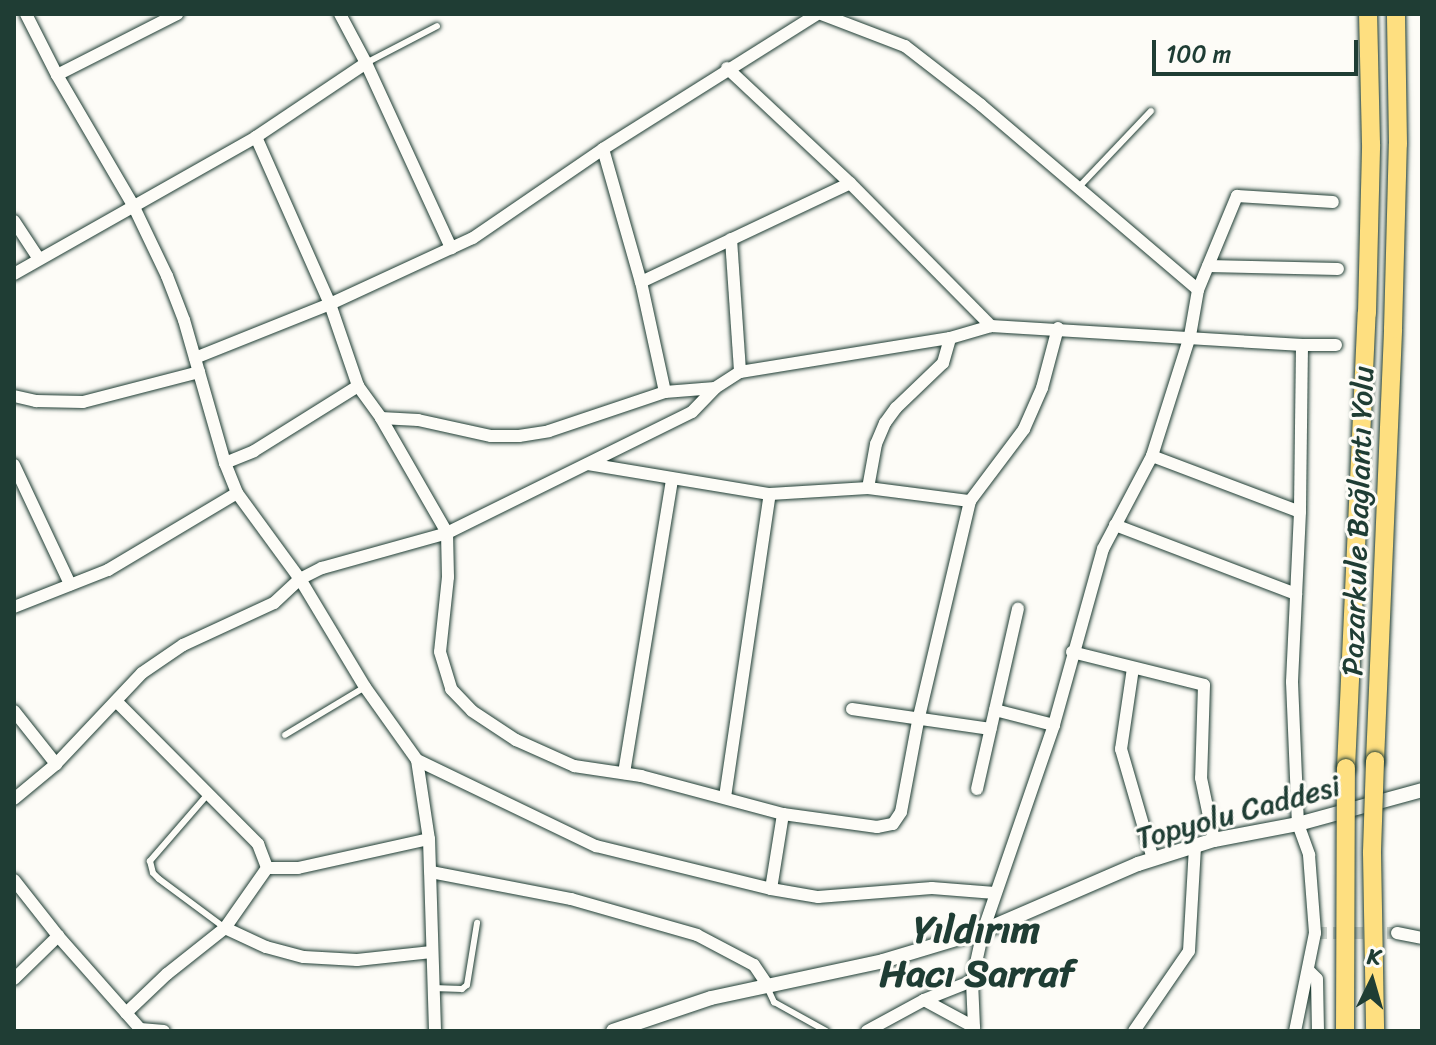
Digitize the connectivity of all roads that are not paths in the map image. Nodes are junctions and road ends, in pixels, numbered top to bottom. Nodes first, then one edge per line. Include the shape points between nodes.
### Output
1 (26, 14) edge
2 (177, 14) edge
3 (340, 14) edge
4 (819, 14) edge
5 (1368, 14) edge
6 (1396, 14) edge
7 (437, 26) dead end
8 (366, 63) junction
9 (727, 68) junction
10 (57, 75) junction
11 (1151, 111) dead end
12 (256, 137) junction
13 (603, 149) junction
14 (850, 183) junction
15 (1078, 188) junction
16 (1333, 202) dead end
17 (133, 205) junction
18 (14, 221) edge
19 (731, 239) junction
20 (451, 248) junction
21 (39, 259) junction
22 (1208, 266) junction
23 (1338, 269) dead end
24 (14, 274) edge
25 (641, 282) junction
26 (1198, 290) junction
27 (330, 304) junction
28 (991, 326) junction
29 (1058, 328) junction
30 (1190, 336) junction
31 (950, 338) junction
32 (1302, 345) junction
33 (1336, 345) dead end
34 (195, 358) junction
35 (199, 372) junction
36 (740, 372) junction
37 (358, 386) junction
38 (715, 388) junction
39 (665, 392) junction
40 (14, 396) edge
41 (381, 418) junction
42 (1152, 456) junction
43 (225, 463) junction
44 (588, 464) junction
45 (14, 465) edge
46 (672, 480) junction
47 (868, 488) junction
48 (237, 493) junction
49 (770, 494) junction
50 (970, 501) junction
51 (1300, 512) junction
52 (1115, 525) junction
53 (447, 533) junction
54 (300, 579) junction
55 (70, 584) junction
56 (1296, 594) junction
57 (14, 607) edge
58 (1018, 609) dead end
59 (1072, 652) junction
60 (1133, 668) junction
61 (365, 687) junction
62 (116, 701) junction
63 (852, 709) dead end
64 (995, 710) junction
65 (14, 711) edge
66 (919, 719) junction
67 (1054, 725) junction
68 (991, 729) junction
69 (285, 735) dead end
70 (417, 760) junction
71 (56, 764) junction
72 (624, 773) junction
73 (977, 789) dead end
74 (1422, 790) edge
75 (208, 794) junction
76 (725, 797) junction
77 (14, 799) edge
78 (783, 814) junction
79 (1298, 824) junction
80 (429, 839) junction
81 (1214, 840) junction
82 (1195, 846) junction
83 (1153, 859) junction
84 (267, 868) junction
85 (431, 872) junction
86 (14, 880) edge
87 (771, 889) junction
88 (995, 893) junction
89 (477, 923) dead end
90 (225, 928) junction
91 (983, 931) junction
92 (1397, 933) tunnel mouth
93 (58, 936) junction
94 (1422, 938) edge
95 (432, 952) junction
96 (1309, 971) junction
97 (14, 979) edge
98 (972, 981) junction
99 (767, 984) junction
100 (433, 988) junction
101 (924, 1000) junction
102 (126, 1013) junction
103 (974, 1029) edge
104 (141, 1030) edge
105 (164, 1031) edge
106 (435, 1031) edge
107 (613, 1031) edge
108 (826, 1031) edge
109 (867, 1031) edge
110 (989, 1031) edge
111 (1134, 1031) edge
112 (1295, 1031) edge
113 (1318, 1031) edge
114 (1345, 1031) edge
115 (1375, 1031) edge

1 - 10 street
2 - 10 street
3 - 8 street
4 - 9 street
4 - 15 street via 905,46
5 - 114 main road, Pazarkule Bağlantı Yolu, bridge via 1371,144 1346,768
6 - 115 main road, Pazarkule Bağlantı Yolu, bridge via 1393,329 1372,853
7 - 8 lane
8 - 12 street
8 - 20 street
9 - 13 street
9 - 14 street
10 - 17 street
11 - 15 lane
12 - 17 street
12 - 27 street
13 - 20 street via 496,224
13 - 25 street
14 - 19 street
14 - 28 street
15 - 26 street
16 - 22 street via 1237,196
17 - 21 street
17 - 34 street via 167,276
18 - 21 street
19 - 25 street
19 - 36 street
20 - 27 street
21 - 24 street
22 - 23 street
22 - 26 street
25 - 39 street
26 - 30 street
27 - 34 street
27 - 37 street
28 - 29 street
28 - 31 street
29 - 30 street
29 - 50 street via 1024,429
30 - 32 street
30 - 42 street
31 - 36 street
31 - 47 street via 943,363 885,423
32 - 33 street
32 - 51 street
34 - 35 street
35 - 40 street via 83,402
35 - 43 street
36 - 38 street
37 - 41 street
37 - 43 street via 254,451
38 - 39 street
38 - 44 street via 692,412
39 - 41 street via 519,436
41 - 53 street
42 - 51 street
42 - 52 street
43 - 48 street
44 - 46 street
44 - 53 street
45 - 55 street
46 - 49 street
46 - 72 street
47 - 49 street
47 - 50 street
48 - 54 street
48 - 55 street via 134,556
49 - 76 street
50 - 66 street
51 - 56 street
52 - 56 street
52 - 59 street
53 - 54 street
53 - 72 street via 440,652 459,701 516,740 574,766
54 - 61 street
54 - 62 street via 274,603 161,659
55 - 57 street
56 - 79 street via 1292,682
58 - 64 street
59 - 60 street
59 - 67 street
60 - 81 street via 1204,685 1201,778
60 - 83 street via 1121,749
61 - 69 lane
61 - 70 street
62 - 71 street
62 - 75 street
63 - 66 street
64 - 67 street
64 - 68 street
65 - 71 street
66 - 68 street
66 - 78 street via 901,812 893,824 877,827
67 - 88 street
68 - 73 street
70 - 80 street
70 - 87 street via 596,846
71 - 77 street
72 - 76 street
74 - 79 street, Topyolu Caddesi
75 - 84 street via 258,844
75 - 90 lane via 150,861 159,879
76 - 78 street
78 - 87 street
79 - 81 street, Topyolu Caddesi
79 - 96 street via 1309,855 1315,933
80 - 84 street via 298,868
80 - 85 street
81 - 82 street, Topyolu Caddesi
82 - 83 street, Topyolu Caddesi
82 - 111 street via 1189,951
83 - 91 street, Topyolu Caddesi
84 - 90 street
85 - 95 street
85 - 99 street via 571,899 697,935 754,965
86 - 93 street
87 - 88 street via 818,897 932,888
88 - 91 street
89 - 100 lane via 467,985
90 - 95 street via 266,947 314,958 357,960
90 - 102 street
91 - 98 street
91 - 99 street, Topyolu Caddesi via 883,961
92 - 94 street
93 - 97 street
93 - 102 street
95 - 100 street
96 - 112 street
96 - 113 street via 1317,979
98 - 101 street
98 - 103 street
99 - 107 street, Topyolu Caddesi
99 - 108 lane via 774,1002
100 - 106 street
101 - 103 street
101 - 109 street
102 - 104 street
103 - 110 street
104 - 105 street

